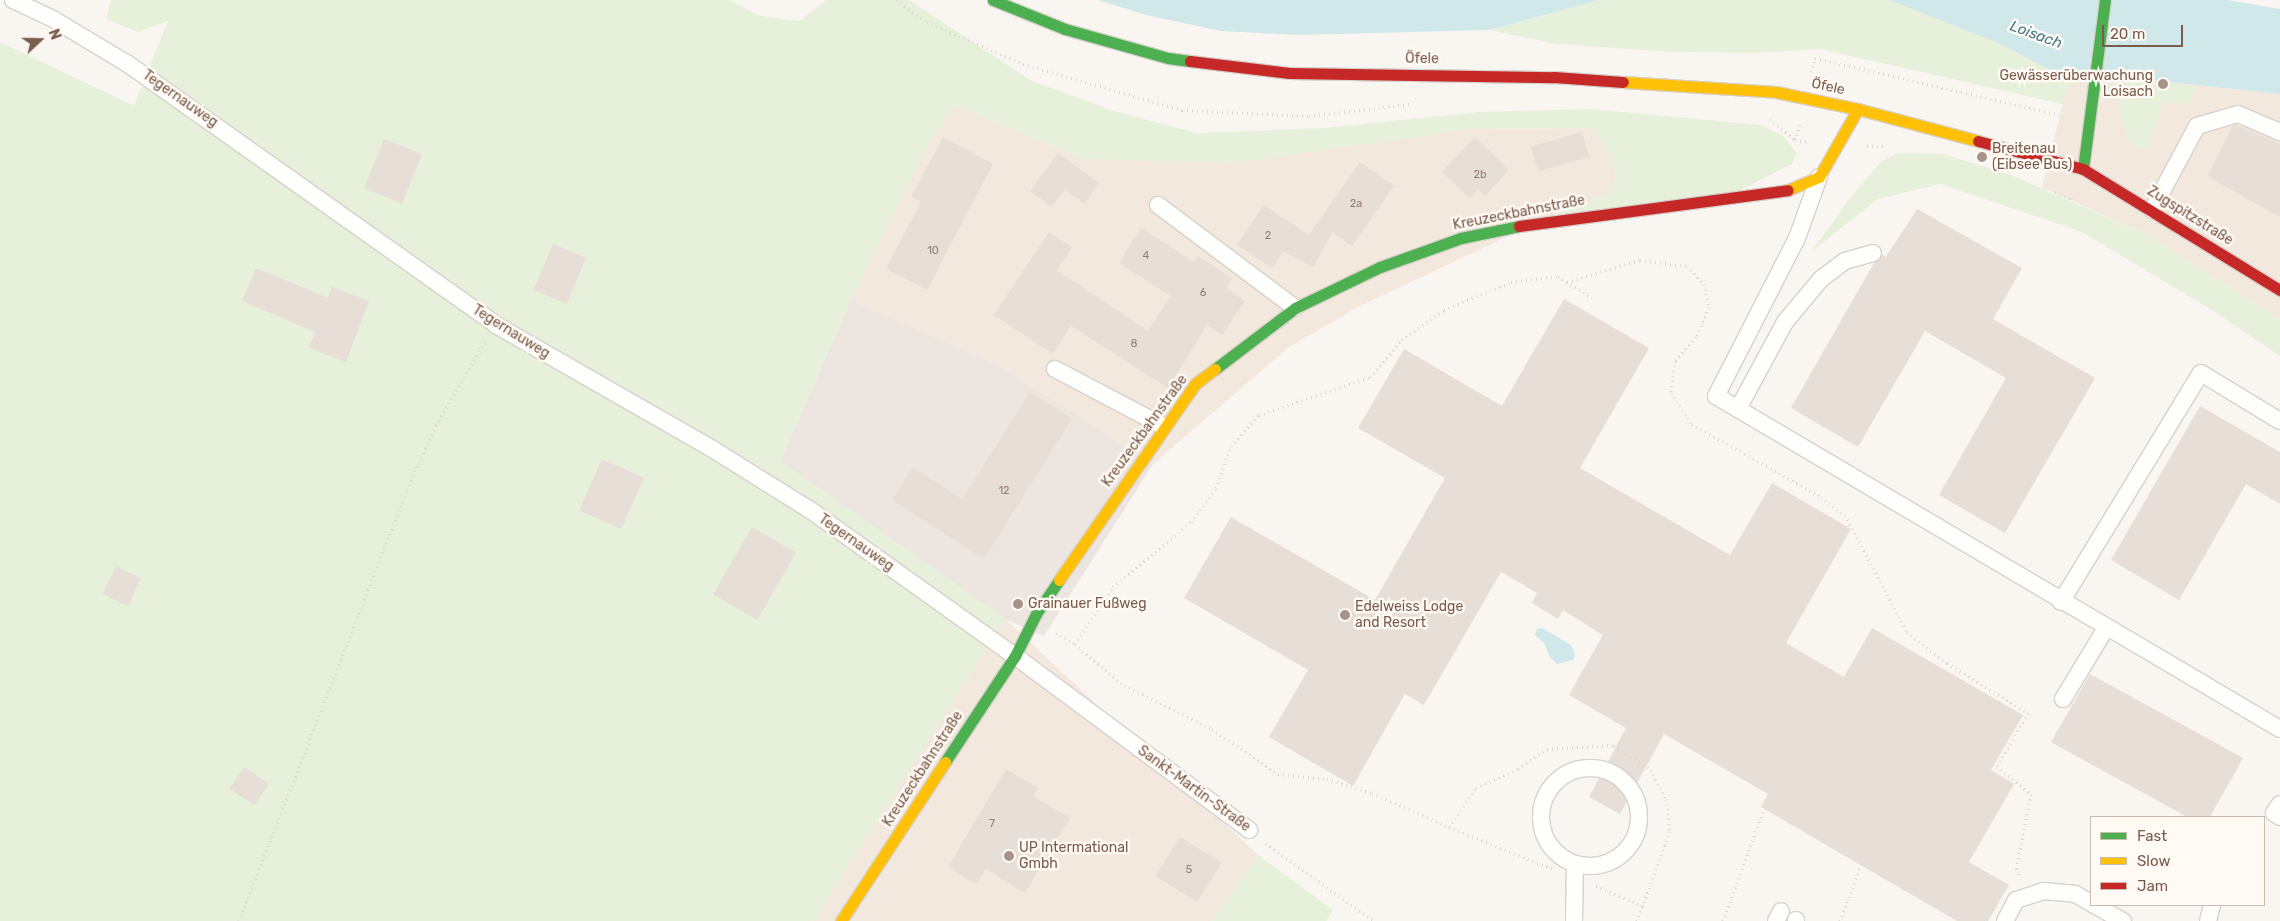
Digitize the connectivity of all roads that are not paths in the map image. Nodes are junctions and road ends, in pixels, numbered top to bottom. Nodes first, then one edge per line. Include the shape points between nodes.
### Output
1 (13, 0) edge
2 (993, 0) edge
3 (2105, 0) edge
4 (1858, 108) junction
5 (2280, 132) edge
6 (2083, 169) junction
7 (1819, 177) junction
8 (1158, 204) dead end
9 (2152, 210) junction
10 (1873, 253) dead end
11 (2280, 290) edge
12 (1295, 308) junction
13 (1056, 369) dead end
14 (1738, 409) junction
15 (2280, 421) edge
16 (1163, 426) junction
17 (2061, 602) junction
18 (2106, 628) junction
19 (1015, 656) junction
20 (2063, 699) dead end
21 (2280, 729) edge
22 (2280, 804) edge
23 (2280, 817) edge
24 (1250, 830) road end
25 (1574, 870) junction
26 (2090, 902) edge
27 (2097, 906) edge
28 (2212, 906) edge
29 (841, 921) edge
30 (1574, 921) edge
31 (2005, 921) edge
32 (2123, 921) edge
33 (2208, 921) edge

1 - 19 lane, Tegernauweg via 53,19 128,64 496,325 714,450 810,510
2 - 4 street, Öfele via 1065,29 1168,58 1196,62 1289,73 1583,79 1776,92
3 - 6 street
4 - 6 street, Öfele
4 - 7 street
5 - 9 lane via 2238,114 2197,126
6 - 9 street, Zugspitzstraße
7 - 12 street, Kreuzeckbahnstraße via 1785,191 1540,221 1461,238 1380,267
7 - 14 lane via 1797,238 1716,396
8 - 12 lane
9 - 11 street, Zugspitzstraße
10 - 14 lane via 1845,261 1821,279 1785,322
12 - 16 street, Kreuzeckbahnstraße via 1195,384
13 - 16 lane
14 - 17 lane
15 - 17 lane via 2202,373
16 - 19 street, Kreuzeckbahnstraße via 1034,618
17 - 18 lane
18 - 20 lane
18 - 21 lane
19 - 24 lane, Sankt-Martin-Straße
19 - 29 street, Kreuzeckbahnstraße
22 - 23 lane via 2274,813
25 - 25 lane via 1606,864 1625,850 1637,831 1639,815 1636,800 1616,775 1602,769 1570,772 1556,781 1546,795 1541,811 1542,828 1548,843
25 - 30 lane
26 - 31 lane via 2074,894 2044,891 2016,900
27 - 32 lane
28 - 33 lane

